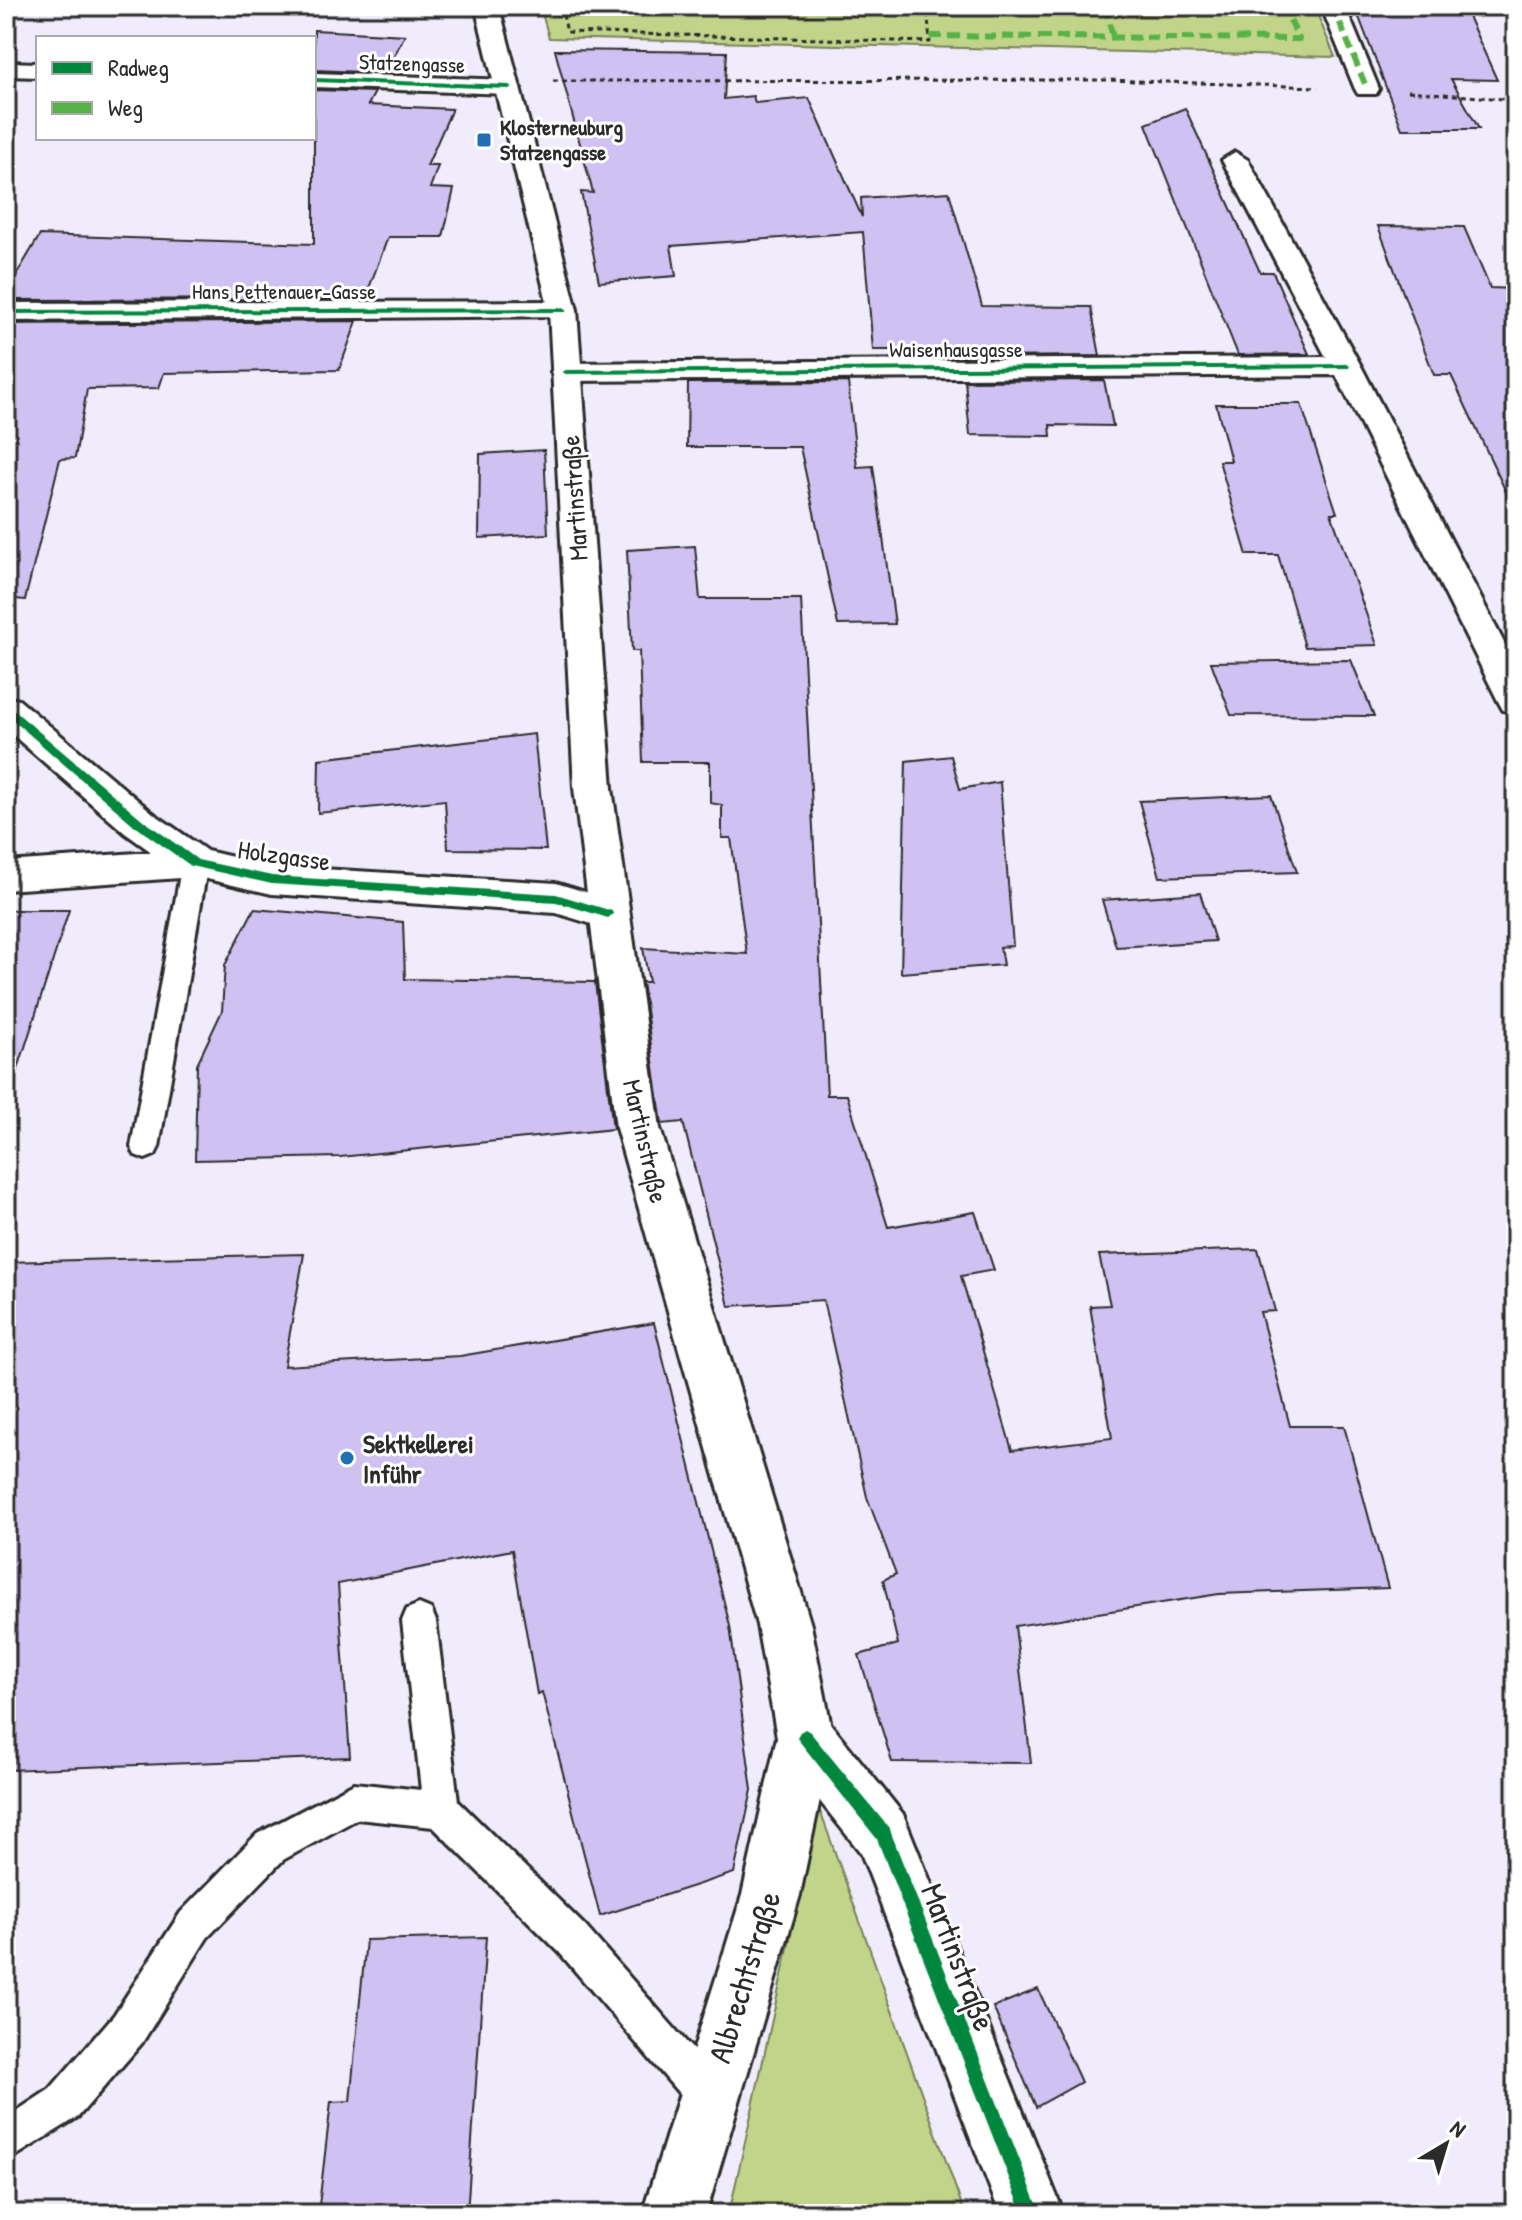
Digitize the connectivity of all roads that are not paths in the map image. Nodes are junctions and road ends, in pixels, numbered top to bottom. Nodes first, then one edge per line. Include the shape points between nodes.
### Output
1 (487, 6) edge
2 (1333, 6) edge
3 (6, 69) edge
4 (36, 70) edge
5 (316, 80) edge
6 (508, 84) junction
7 (1367, 89) road end
8 (1235, 160) dead end
9 (563, 310) junction
10 (6, 312) edge
11 (1346, 366) junction
12 (566, 372) junction
13 (1516, 701) edge
14 (6, 709) edge
15 (195, 863) junction
16 (6, 876) edge
17 (608, 914) junction
18 (145, 1147) dead end
19 (419, 1621) dead end
20 (805, 1737) junction
21 (441, 1810) junction
22 (708, 2097) junction
23 (6, 2142) edge
24 (674, 2214) edge
25 (1032, 2214) edge

1 - 6 street, Martinstraße
2 - 7 street
3 - 4 street
5 - 6 street, Statzengasse
6 - 9 street, Martinstraße
8 - 11 street
9 - 10 street, Hans Pettenauer-Gasse
9 - 12 street, Martinstraße
11 - 12 street, Waisenhausgasse
11 - 13 street
12 - 17 street, Martinstraße via 593,788
14 - 15 street, Holzgasse via 139,823
15 - 16 street
15 - 17 street, Holzgasse via 272,880 556,898
15 - 18 lane
17 - 20 street, Martinstraße via 638,1128 784,1625
19 - 21 lane
20 - 22 street, Albrechtstraße via 771,1895
20 - 25 street, Martinstraße via 883,1834
21 - 22 lane via 572,1939
21 - 23 lane via 354,1801 270,1847 194,1925 128,2029 64,2103
22 - 24 street, Albrechtstraße

